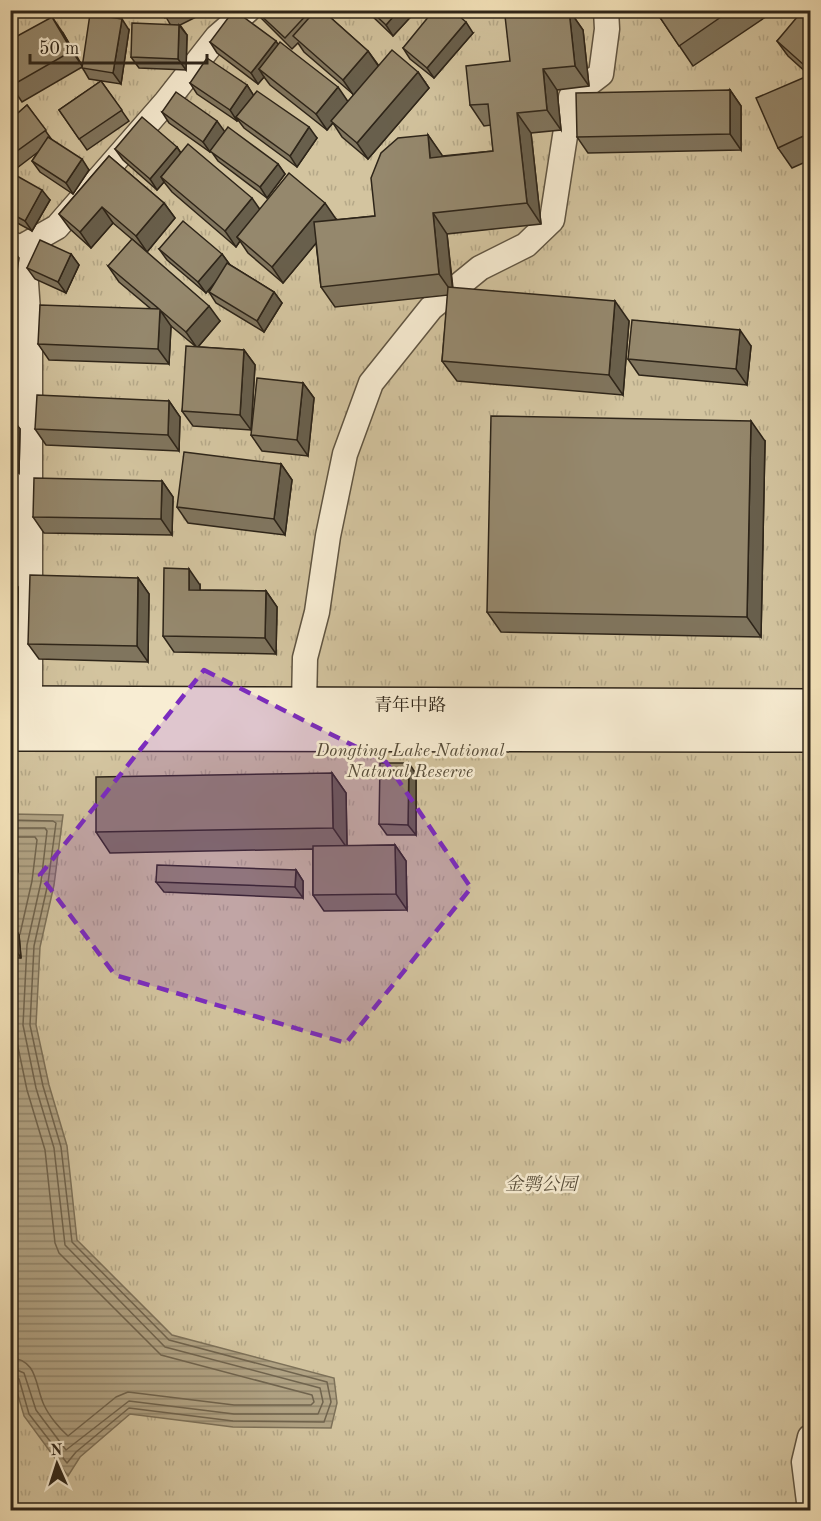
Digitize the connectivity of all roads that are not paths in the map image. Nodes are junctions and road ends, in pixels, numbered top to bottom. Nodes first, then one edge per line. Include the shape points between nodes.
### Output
1 (248, 10) edge
2 (606, 10) edge
3 (15, 245) edge
4 (20, 703) edge
5 (304, 704) junction
6 (810, 706) edge
7 (10, 734) edge
8 (810, 735) edge
9 (810, 1437) edge
10 (810, 1510) edge

1 - 3 street via 217,37 57,227
2 - 5 street via 601,74 571,97 552,220 526,245 480,268 431,308 371,383 345,454 305,658
3 - 4 street via 26,283 32,409
4 - 5 main road, 青年中路
5 - 6 main road, 青年中路
7 - 8 main road, 青年中路
9 - 10 street via 804,1462

